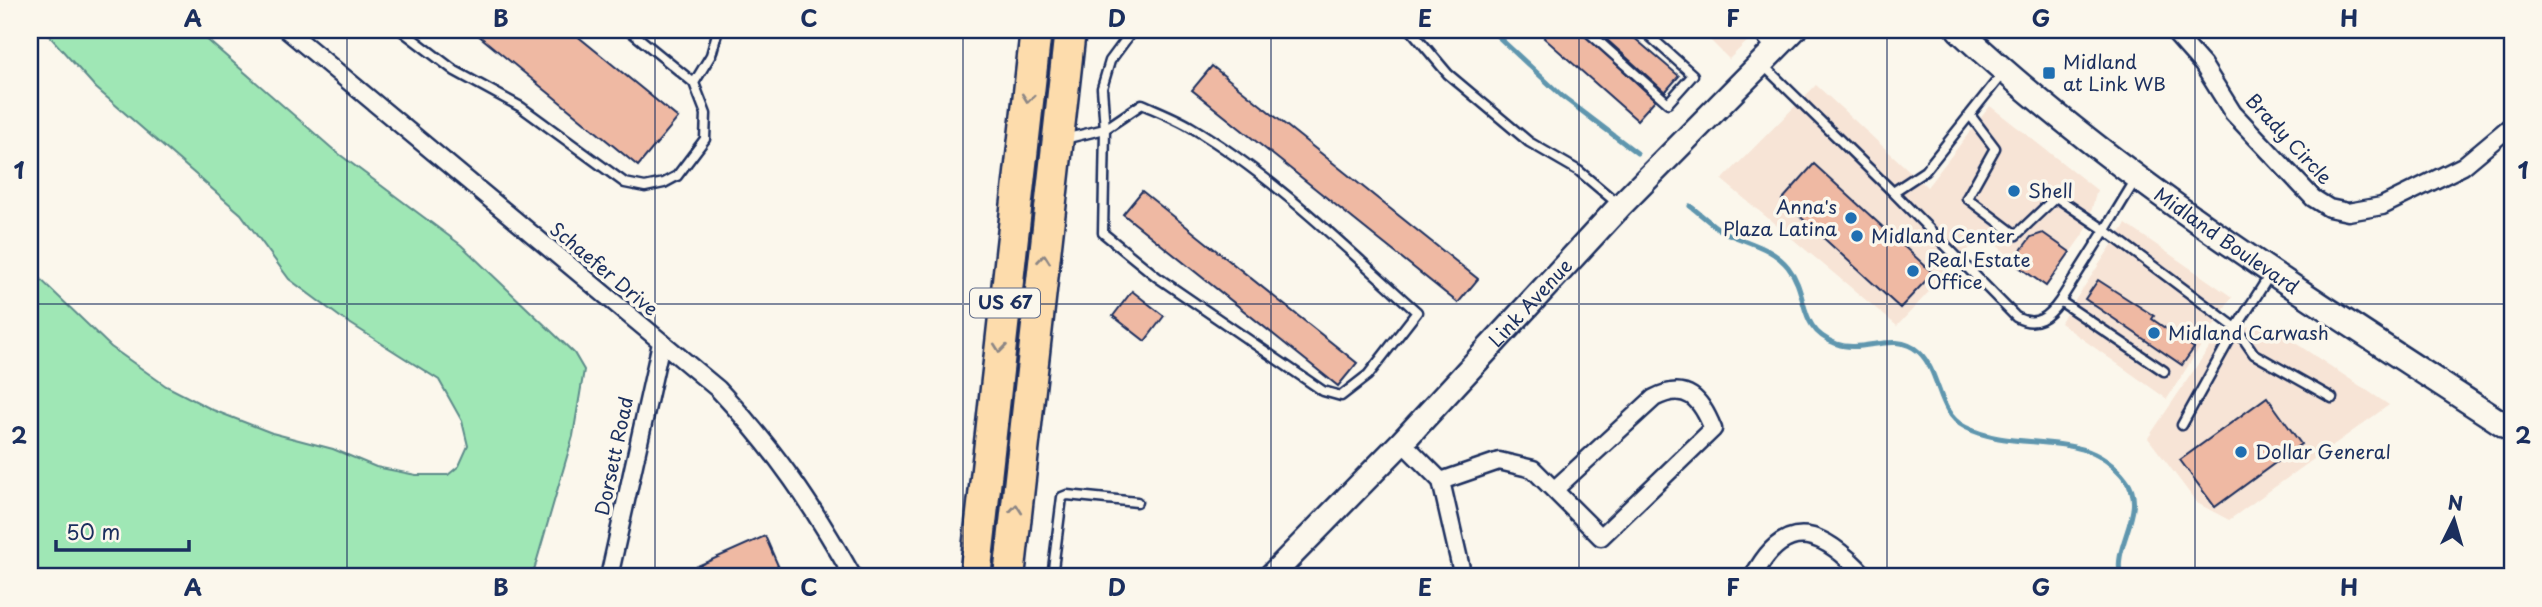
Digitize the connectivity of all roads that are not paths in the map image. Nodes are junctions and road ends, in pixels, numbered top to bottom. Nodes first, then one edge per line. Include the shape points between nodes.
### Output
1 (287, 30) edge
2 (401, 30) edge
3 (629, 30) edge
4 (718, 30) edge
5 (1036, 30) edge
6 (1070, 30) edge
7 (1133, 30) edge
8 (1411, 30) edge
9 (1586, 30) edge
10 (1643, 30) edge
11 (1754, 30) edge
12 (1794, 30) edge
13 (1959, 30) edge
14 (2172, 30) edge
15 (1768, 57) junction
16 (2004, 72) junction
17 (694, 83) junction
18 (1970, 115) junction
19 (2512, 125) edge
20 (1105, 129) junction
21 (1057, 141) junction
22 (2137, 177) junction
23 (1893, 192) junction
24 (1620, 206) junction
25 (2105, 230) junction
26 (2272, 272) junction
27 (2060, 301) junction
28 (2236, 328) junction
29 (661, 343) junction
30 (2164, 371) dead end
31 (2332, 398) dead end
32 (2182, 425) dead end
33 (2512, 430) edge
34 (1402, 442) junction
35 (1441, 481) junction
36 (1555, 489) junction
37 (1137, 502) dead end
38 (1759, 575) edge
39 (609, 577) edge
40 (853, 577) edge
41 (975, 577) edge
42 (1009, 577) edge
43 (1052, 577) edge
44 (1270, 577) edge
45 (1463, 577) edge
46 (1866, 577) edge

1 - 29 street, Schaefer Drive
2 - 17 lane via 455,71 521,107 625,183 635,185 664,184 677,176 705,139 706,114
3 - 17 lane
4 - 17 lane via 711,55
5 -> 41 highway, US 67
6 - 21 highway, US 67
7 - 20 lane via 1110,61 1102,88
8 - 24 lane via 1448,74 1529,142 1579,172
9 - 10 lane via 1668,103 1693,75
11 - 15 lane
12 - 15 street, Link Avenue
13 - 16 street, Midland Boulevard
14 - 19 street, Brady Circle via 2203,65 2233,113 2313,198 2329,208 2348,212 2382,206 2463,166
15 - 23 lane
15 - 24 street, Link Avenue
16 - 18 lane
16 - 22 street, Midland Boulevard
18 - 23 lane via 1925,171
18 - 25 lane via 1995,148 1967,198 2016,235 2056,197
20 - 20 lane via 1142,104 1191,127 1331,234 1417,312 1368,375 1341,396 1323,391 1103,233
20 - 21 lane
42 -> 21 highway, US 67
22 - 25 lane
22 - 26 street, Midland Boulevard
23 - 27 lane via 2016,317 2037,322 2050,316
24 - 34 street, Link Avenue
25 - 27 lane
25 - 28 lane
26 - 28 lane
26 - 33 street, Midland Boulevard
27 - 30 lane
28 - 31 lane via 2254,354
28 - 32 lane
29 - 39 street, Dorsett Road
29 - 40 street, Schaefer Drive via 718,389 762,436 811,503
34 - 35 street
34 - 44 street, Link Avenue
35 - 36 street via 1499,461 1533,469
35 - 45 street
36 - 36 street via 1654,398 1670,390 1682,391 1706,412 1713,429 1601,537
37 - 43 lane via 1062,497
38 - 46 street via 1774,545 1805,534 1829,545

